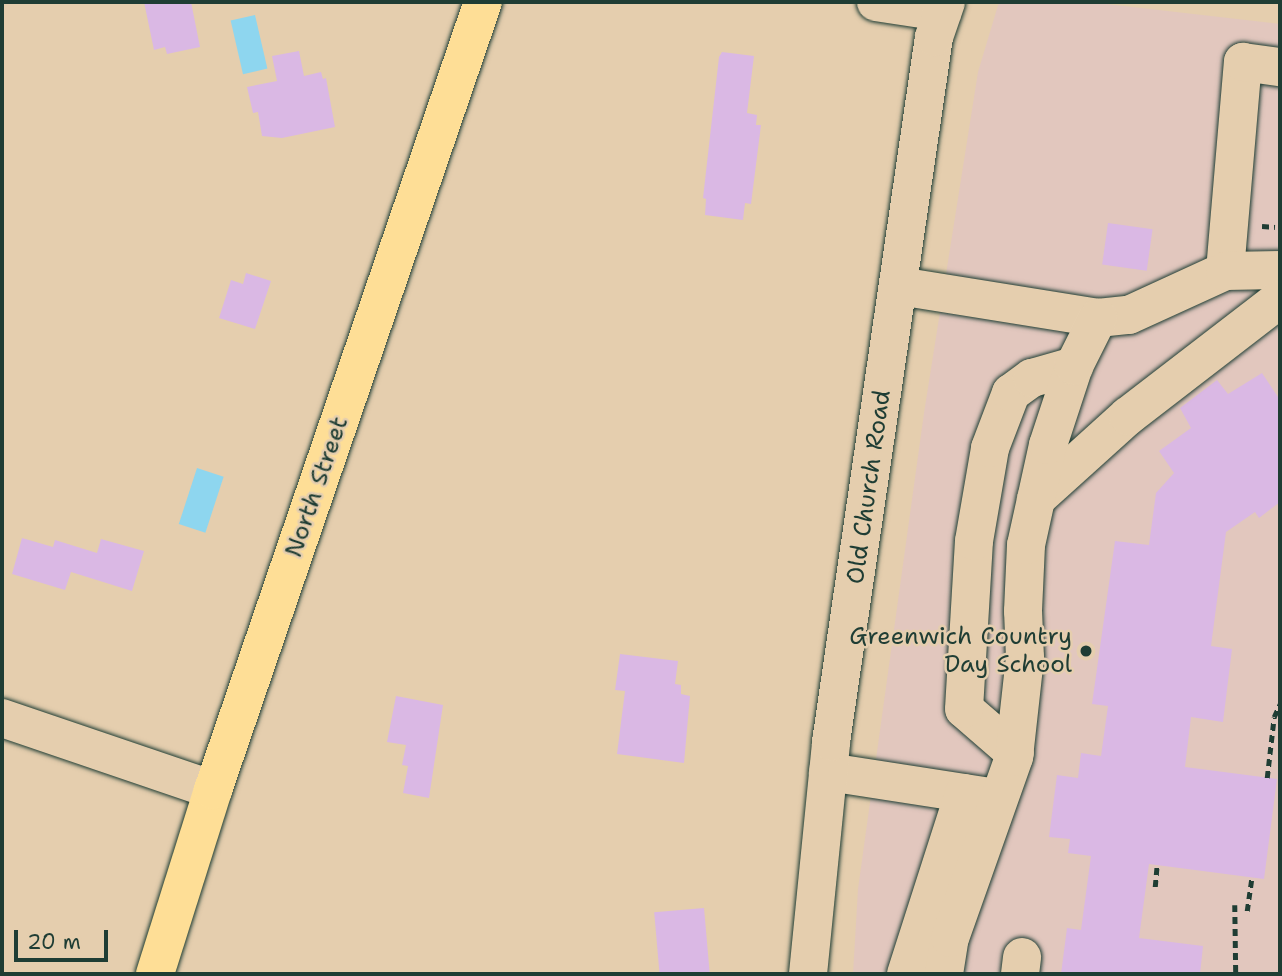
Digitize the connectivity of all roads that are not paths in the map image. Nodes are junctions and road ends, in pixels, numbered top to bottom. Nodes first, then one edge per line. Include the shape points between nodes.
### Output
1 (484, 2) edge
2 (876, 2) edge
3 (944, 7) edge
4 (1280, 67) edge
5 (1280, 270) edge
6 (1225, 271) junction
7 (899, 286) junction
8 (1280, 299) edge
9 (1098, 318) junction
10 (1074, 366) junction
11 (1036, 499) junction
12 (2, 718) edge
13 (1015, 754) junction
14 (828, 772) junction
15 (212, 790) junction
16 (982, 796) junction
17 (155, 974) edge
18 (808, 974) edge
19 (906, 974) edge
20 (944, 974) edge

1 - 15 main road, North Street
2 - 3 street
3 - 7 street, Old Church Road via 934,37
4 - 6 street via 1243,62
5 - 6 street
6 - 9 street via 1129,315
7 - 9 street
7 - 14 street, Old Church Road
8 - 11 street via 1128,416
9 - 10 street
10 - 11 street
10 - 13 street via 1032,378 1011,393 990,448 974,541 964,709
11 - 13 street via 1026,545 1026,658
12 - 15 street
13 - 16 street
14 - 16 street
14 - 18 street, Old Church Road
15 - 17 main road, North Street
16 - 19 street
16 - 20 street

